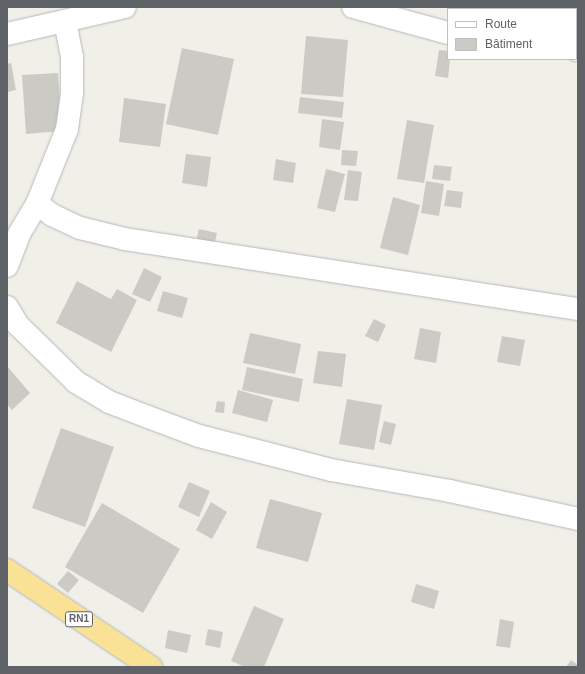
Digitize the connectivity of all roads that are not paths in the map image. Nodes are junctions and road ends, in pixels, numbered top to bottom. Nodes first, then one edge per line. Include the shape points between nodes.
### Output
1 (125, 7) edge
2 (353, 7) edge
3 (65, 22) junction
4 (447, 33) edge
5 (7, 34) edge
6 (37, 204) junction
7 (7, 266) edge
8 (7, 306) edge
9 (578, 309) edge
10 (578, 519) edge
11 (7, 570) edge
12 (151, 667) edge

1 - 3 street
2 - 4 street
3 - 5 street
3 - 6 street via 72,58 72,92 67,130
6 - 7 street via 19,234
6 - 9 street via 52,215 80,228 125,239
8 - 10 street via 18,325 76,382 109,402 148,417 199,436 331,470 450,491
11 - 12 highway, RN1

